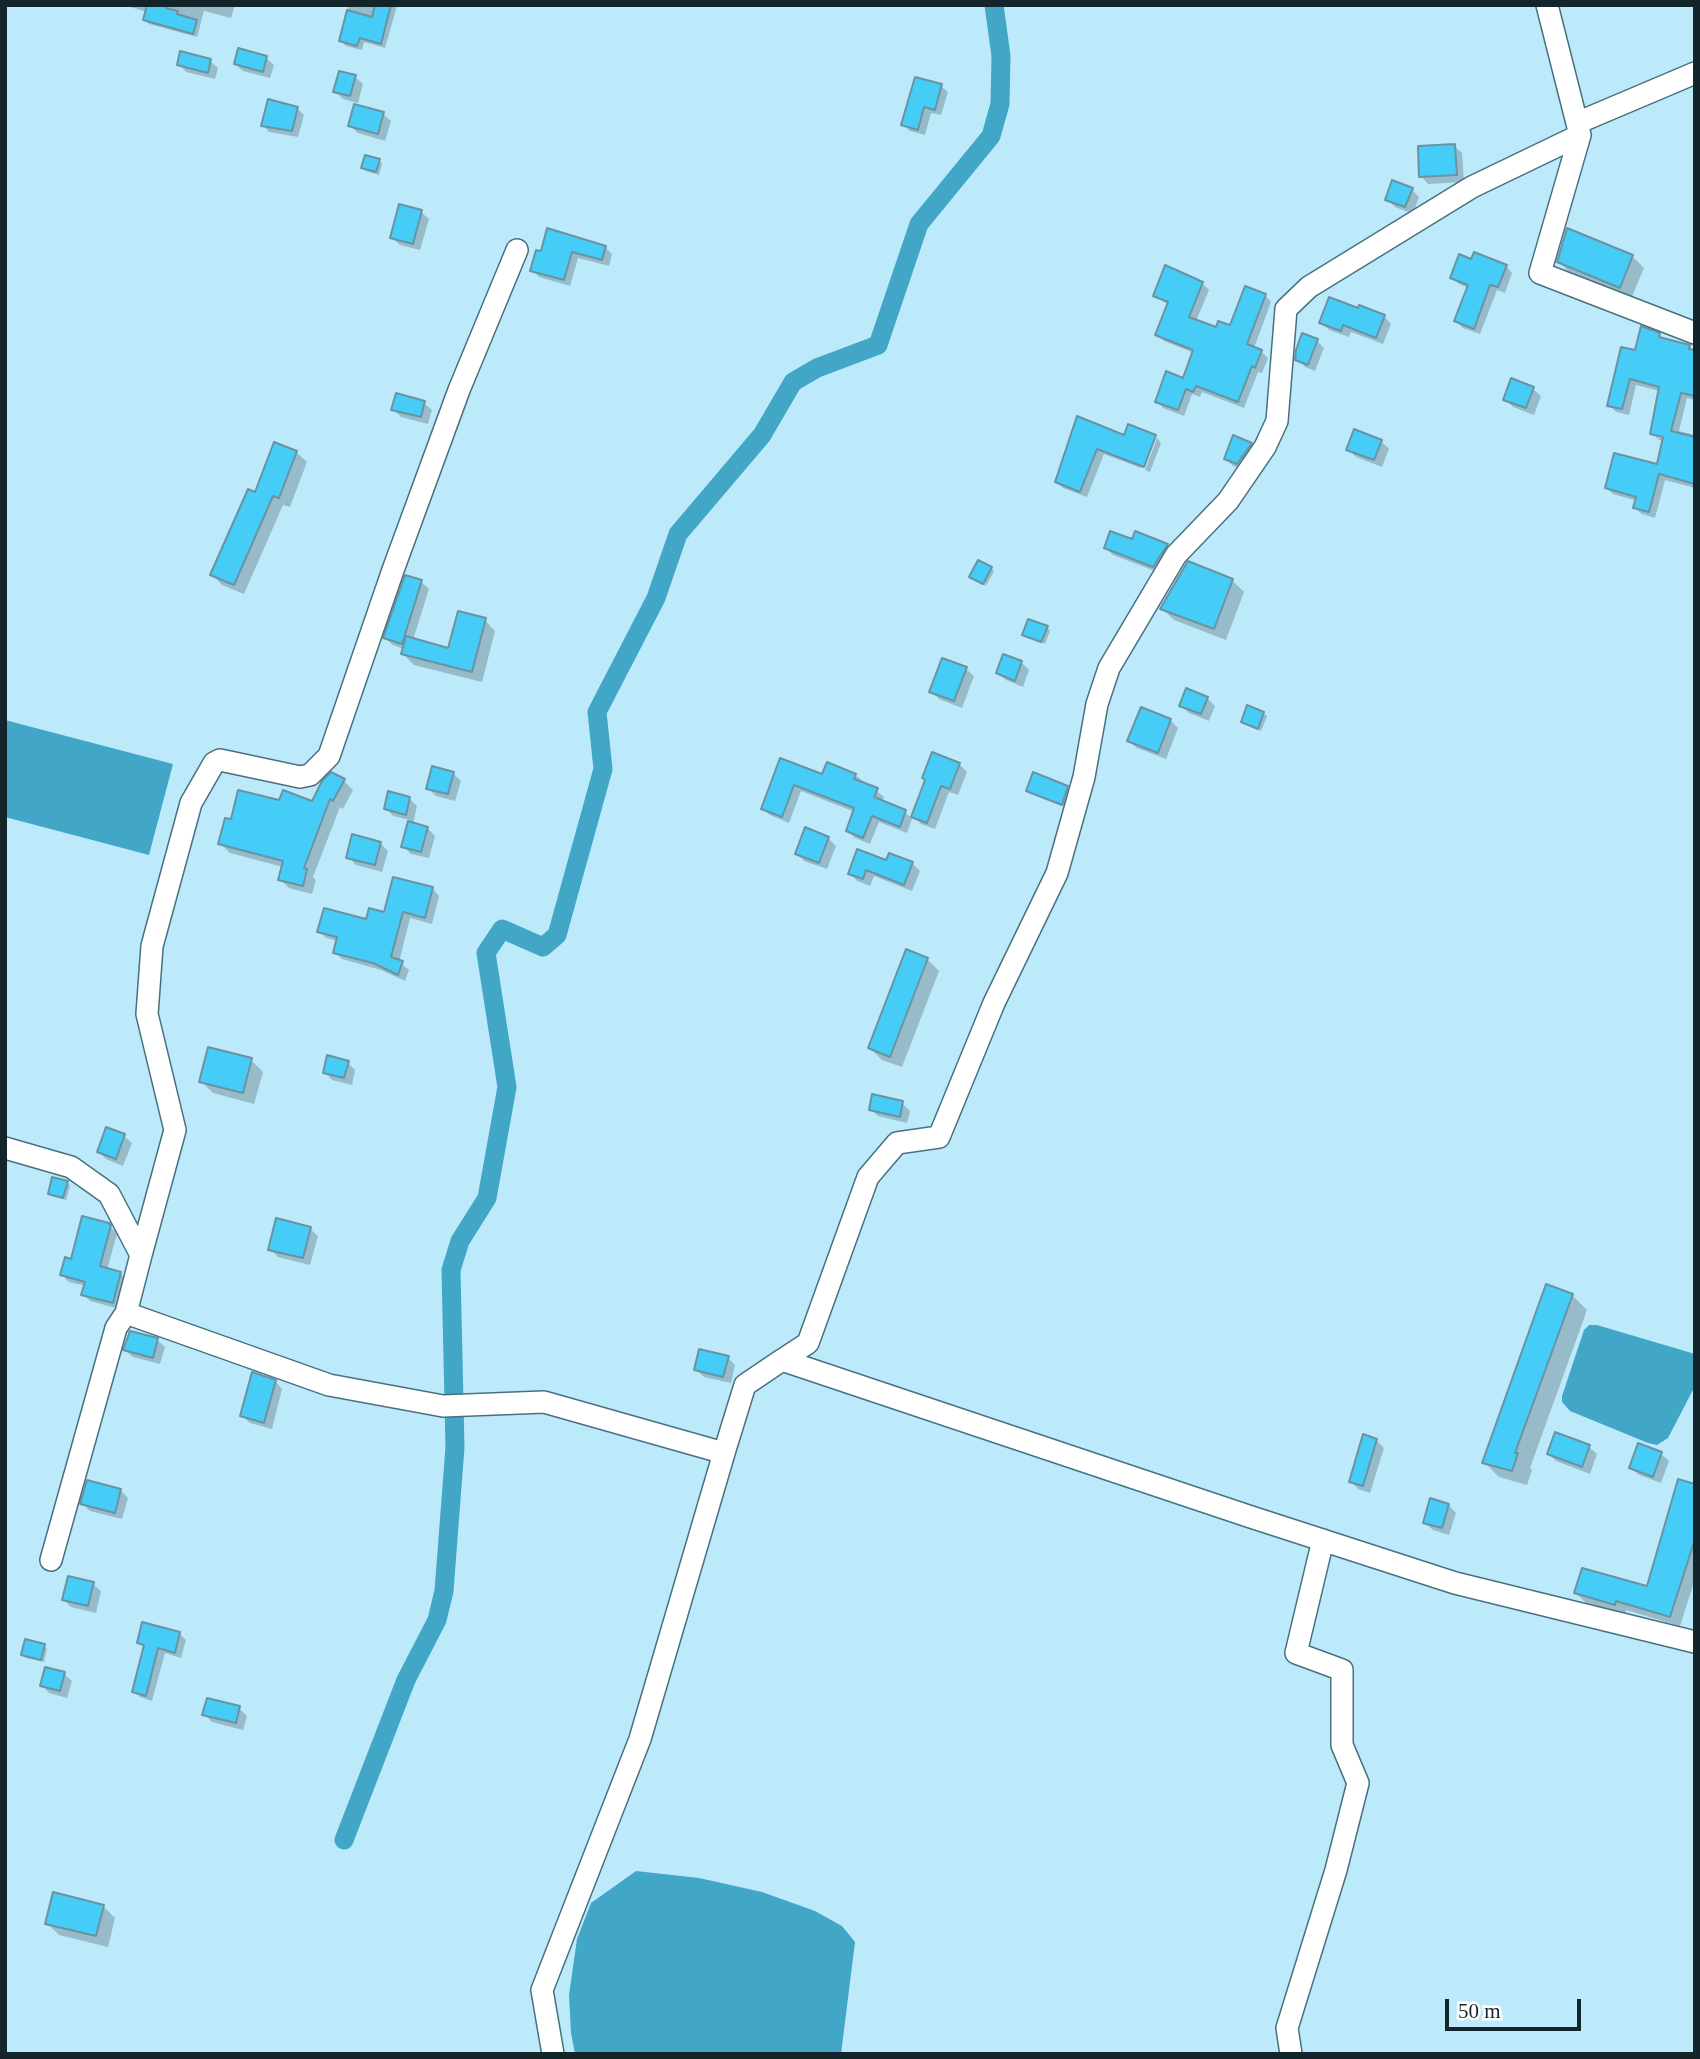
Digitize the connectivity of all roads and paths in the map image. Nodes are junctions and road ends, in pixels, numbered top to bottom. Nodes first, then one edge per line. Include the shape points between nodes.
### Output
1 (1547, 5) edge
2 (1695, 73) edge
3 (1579, 129) junction
4 (517, 250) dead end
5 (1695, 333) edge
6 (5, 1148) edge
7 (141, 1255) junction
8 (126, 1313) junction
9 (782, 1360) junction
10 (724, 1453) junction
11 (1323, 1540) junction
12 (51, 1560) dead end
13 (1695, 1642) edge
14 (553, 2054) edge
15 (1292, 2054) edge

1 - 3 street
2 - 3 street
3 - 5 street via 1540,273
3 - 9 street via 1472,187 1309,287 1286,309 1277,421 1228,501 1176,555 1109,668 1057,873 995,1003 939,1137 897,1143 868,1177 808,1342
4 - 7 street via 459,390 329,756 310,775 300,777 214,762 191,803 152,946 147,1014 175,1130
6 - 7 street via 71,1167 109,1194
7 - 8 street
8 - 10 street via 329,1385 443,1406 544,1402
8 - 12 street via 116,1328
9 - 10 street via 745,1385
9 - 11 street
10 - 14 street via 640,1739 542,1990
11 - 13 street via 1455,1583
11 - 15 street via 1296,1653 1342,1670 1342,1745 1358,1783 1287,2028

